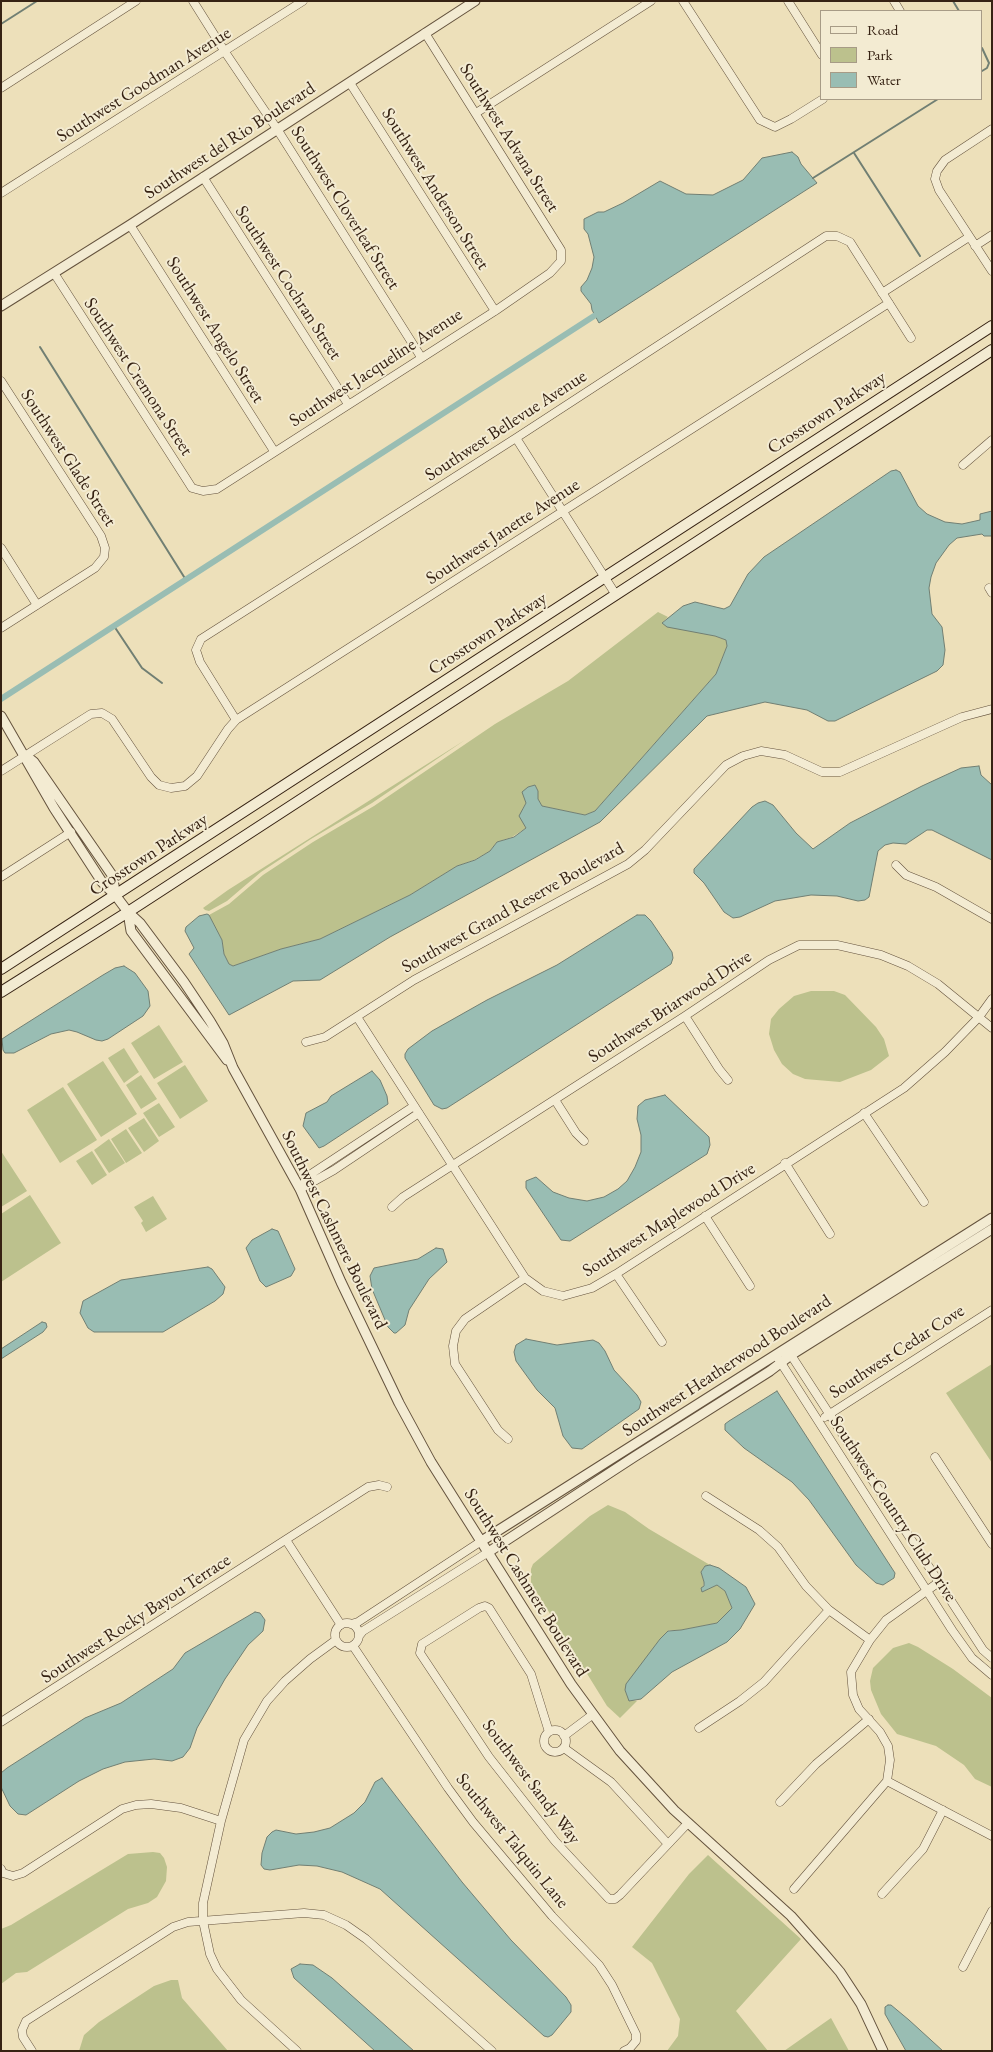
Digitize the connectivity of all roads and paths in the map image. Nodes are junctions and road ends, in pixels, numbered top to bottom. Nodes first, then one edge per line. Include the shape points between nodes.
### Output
1 (136, 1) edge
2 (193, 1) edge
3 (303, 1) edge
4 (475, 1) edge
5 (651, 1) edge
6 (683, 1) edge
7 (788, 1) edge
8 (425, 33) junction
9 (225, 52) junction
10 (820, 52) edge
11 (350, 83) junction
12 (1, 88) edge
13 (820, 100) edge
14 (476, 113) junction
15 (277, 128) junction
16 (992, 129) edge
17 (203, 177) junction
18 (1, 193) edge
19 (130, 225) junction
20 (992, 235) edge
21 (969, 237) junction
22 (975, 246) junction
23 (561, 261) joint
24 (992, 271) edge
25 (54, 273) junction
26 (882, 293) junction
27 (888, 303) junction
28 (1, 306) edge
29 (495, 311) junction
30 (992, 326) edge
31 (911, 338) dead end
32 (992, 350) edge
33 (421, 357) junction
34 (1, 381) edge
35 (348, 404) junction
36 (516, 438) junction
37 (992, 440) edge
38 (274, 451) junction
39 (963, 465) dead end
40 (203, 491) joint
41 (562, 511) junction
42 (1, 548) edge
43 (605, 578) junction
44 (616, 594) junction
45 (38, 605) junction
46 (1, 628) edge
47 (992, 708) edge
48 (1, 716) edge
49 (236, 720) junction
50 (25, 755) junction
51 (1, 771) edge
52 (71, 832) junction
53 (896, 865) dead end
54 (1, 877) edge
55 (116, 896) junction
56 (128, 912) junction
57 (992, 918) edge
58 (1, 969) edge
59 (1, 992) edge
60 (992, 999) edge
61 (685, 1016) junction
62 (357, 1017) junction
63 (979, 1017) junction
64 (992, 1028) edge
65 (306, 1042) dead end
66 (728, 1080) dead end
67 (555, 1100) junction
68 (414, 1106) junction
69 (864, 1112) junction
70 (420, 1113) junction
71 (584, 1141) dead end
72 (785, 1163) junction
73 (453, 1165) junction
74 (300, 1189) junction
75 (924, 1202) dead end
76 (392, 1207) dead end
77 (704, 1216) junction
78 (992, 1218) edge
79 (992, 1229) edge
80 (830, 1234) dead end
81 (616, 1274) junction
82 (525, 1278) junction
83 (750, 1286) dead end
84 (992, 1310) edge
85 (662, 1342) dead end
86 (789, 1352) junction
87 (778, 1358) junction
88 (829, 1414) junction
89 (819, 1421) junction
90 (508, 1440) dead end
91 (935, 1457) dead end
92 (387, 1487) dead end
93 (706, 1496) dead end
94 (286, 1540) junction
95 (480, 1542) junction
96 (992, 1544) edge
97 (487, 1553) junction
98 (939, 1582) junction
99 (927, 1589) junction
100 (402, 1594) junction
101 (410, 1602) junction
102 (829, 1610) junction
103 (351, 1624) junction
104 (341, 1625) junction
105 (359, 1636) junction
106 (336, 1640) junction
107 (870, 1640) junction
108 (353, 1646) junction
109 (992, 1658) edge
110 (992, 1675) edge
111 (592, 1715) junction
112 (868, 1719) junction
113 (1, 1722) edge
114 (699, 1728) dead end
115 (549, 1732) junction
116 (564, 1736) junction
117 (564, 1748) junction
118 (887, 1780) junction
119 (780, 1802) dead end
120 (943, 1810) junction
121 (221, 1821) junction
122 (688, 1823) junction
123 (992, 1836) edge
124 (668, 1844) junction
125 (1, 1869) edge
126 (794, 1889) dead end
127 (882, 1894) dead end
128 (992, 1911) edge
129 (203, 1921) junction
130 (963, 1967) dead end
131 (32, 2051) edge
132 (297, 2051) edge
133 (492, 2051) edge
134 (624, 2051) edge
135 (883, 2051) edge

1 - 12 street
2 - 9 street, Southwest Cloverleaf Street
3 - 9 street, Southwest Goodman Avenue
4 - 8 street, Southwest del Rio Boulevard
5 - 14 street
6 - 13 street via 760,120 775,127
7 - 10 street
8 - 11 street, Southwest del Rio Boulevard
8 - 14 street, Southwest Advana Street
9 - 15 street, Southwest Cloverleaf Street
9 - 18 street, Southwest Goodman Avenue
11 - 15 street, Southwest del Rio Boulevard
11 - 29 street, Southwest Anderson Street
14 - 23 street, Southwest Advana Street via 561,250
15 - 17 street, Southwest del Rio Boulevard
15 - 33 street, Southwest Cloverleaf Street
16 - 21 street via 945,160 936,175 939,190
17 - 19 street, Southwest del Rio Boulevard
17 - 35 street, Southwest Cochran Street
19 - 25 street, Southwest del Rio Boulevard
19 - 38 street, Southwest Angelo Street
20 - 22 street
21 - 22 street
21 - 26 street
22 - 24 street
23 - 29 street, Southwest Jacqueline Avenue via 550,273
25 - 28 street, Southwest del Rio Boulevard
25 - 40 street, Southwest Cremona Street via 192,488
26 - 27 street
26 - 36 street, Southwest Bellevue Avenue via 850,242 837,236 826,236
27 - 31 street
27 - 41 street, Southwest Janette Avenue
29 - 33 street, Southwest Jacqueline Avenue
30 - 43 main road, Crosstown Parkway
32 - 44 main road, Crosstown Parkway
33 - 35 street, Southwest Jacqueline Avenue
34 - 45 street, Southwest Glade Street via 101,536 105,552 102,561 94,568
35 - 38 street, Southwest Jacqueline Avenue
36 - 41 street
36 - 49 street, Southwest Bellevue Avenue via 200,639 196,650 200,662
37 - 39 street
38 - 40 street, Southwest Jacqueline Avenue via 217,489
41 - 43 street
41 - 49 street, Southwest Janette Avenue
42 - 45 street
43 - 44 street
43 - 55 main road, Crosstown Parkway
44 - 56 main road, Crosstown Parkway
45 - 46 street
47 - 62 street, Southwest Grand Reserve Boulevard via 962,717 840,772 822,772 784,755 761,751 743,756 726,766 628,864 414,980
48 - 50 street, Southwest Cashmere Boulevard
49 - 50 street, Southwest Janette Avenue via 197,776 185,786 159,785 112,719 102,714 91,714
50 - 51 street
50 - 52 street, Southwest Cashmere Boulevard
50 - 55 street, Southwest Cashmere Boulevard via 34,762 112,875
52 - 54 street
52 - 55 street, Southwest Cashmere Boulevard via 102,882
53 - 57 street via 906,874
55 - 56 street, Southwest Cashmere Boulevard
55 - 58 main road, Crosstown Parkway
56 - 59 main road, Crosstown Parkway
56 - 74 street, Southwest Cashmere Boulevard via 131,931 233,1068
60 - 63 street, Southwest Maplewood Drive
61 - 63 street, Southwest Briarwood Drive via 769,960 800,945 837,945 881,955 908,966 938,984
61 - 66 street
61 - 67 street, Southwest Briarwood Drive
62 - 65 street, Southwest Grand Reserve Boulevard via 325,1037
62 - 68 street, Southwest Maplewood Drive
63 - 64 street, Southwest Briarwood Drive
63 - 69 street, Southwest Maplewood Drive via 904,1088
67 - 71 street
67 - 73 street, Southwest Briarwood Drive
68 - 70 street, Southwest Maplewood Drive
68 - 74 street via 308,1176
69 - 72 street, Southwest Maplewood Drive
69 - 75 street
70 - 73 street, Southwest Maplewood Drive
70 - 74 street
72 - 77 street, Southwest Maplewood Drive
72 - 80 street
73 - 76 street, Southwest Briarwood Drive
73 - 82 street, Southwest Maplewood Drive
74 - 95 street, Southwest Cashmere Boulevard via 399,1403
77 - 81 street, Southwest Maplewood Drive
77 - 83 street
78 - 86 street, Southwest Heatherwood Boulevard via 881,1286
79 - 86 street, Southwest Heatherwood Boulevard
81 - 82 street, Southwest Maplewood Drive via 592,1288 563,1296 542,1291
81 - 85 street
82 - 90 street via 465,1318 456,1331 453,1346 455,1364
84 - 88 street, Southwest Cedar Cove
86 - 87 street, Southwest Heatherwood Boulevard
86 - 88 street, Southwest Country Club Drive
87 - 89 street, Southwest Country Club Drive
87 - 95 street, Southwest Heatherwood Boulevard
87 - 97 street, Southwest Heatherwood Boulevard via 770,1371
88 - 89 street, Southwest Cedar Cove
88 - 98 street, Southwest Country Club Drive
89 - 99 street, Southwest Country Club Drive
91 - 96 street
92 - 94 street, Southwest Rocky Bayou Terrace via 368,1487
93 - 102 street via 759,1530 778,1547 806,1586
94 - 104 street
94 - 113 street, Southwest Rocky Bayou Terrace
95 - 97 street, Southwest Cashmere Boulevard
95 - 100 street
97 - 101 street
97 - 111 street, Southwest Cashmere Boulevard
98 - 99 street
98 - 109 street, Southwest Country Club Drive via 983,1650
99 - 107 street via 886,1620
99 - 110 street, Southwest Country Club Drive via 972,1658
100 - 101 street
100 - 103 street
101 - 105 street
102 - 107 street
102 - 114 street via 764,1682
103 - 104 street
103 - 105 street via 357,1628
104 - 106 street via 336,1630
105 - 108 street
106 - 108 street via 342,1646
106 - 121 street via 285,1681 254,1721 244,1740
107 - 112 street via 851,1672 853,1695
108 - 134 street, Southwest Talquin Lane via 473,1822 552,1916 599,1964 636,2034 636,2041
111 - 116 street
111 - 122 street, Southwest Cashmere Boulevard via 620,1752
112 - 118 street via 888,1746
112 - 119 street via 816,1764
115 - 116 street via 558,1731
115 - 117 street via 544,1740 547,1749 557,1752
115 - 124 street, Southwest Sandy Way via 531,1674 489,1608 479,1608 422,1644 420,1653 489,1756 525,1805 609,1900 620,1895
116 - 117 street
117 - 124 street via 612,1782
118 - 120 street
118 - 126 street
120 - 123 street
120 - 127 street via 923,1849
121 - 125 street via 181,1808 136,1805 122,1810 23,1873 13,1876
121 - 129 street via 203,1903
122 - 124 street, Southwest Sandy Way
122 - 135 street, Southwest Cashmere Boulevard via 792,1916 840,1972 861,2004
128 - 130 street
129 - 131 street via 188,1922 160,1934 26,2021 23,2037
129 - 132 street via 210,1954 226,1984
129 - 133 street via 282,1914 324,1915 366,1939

